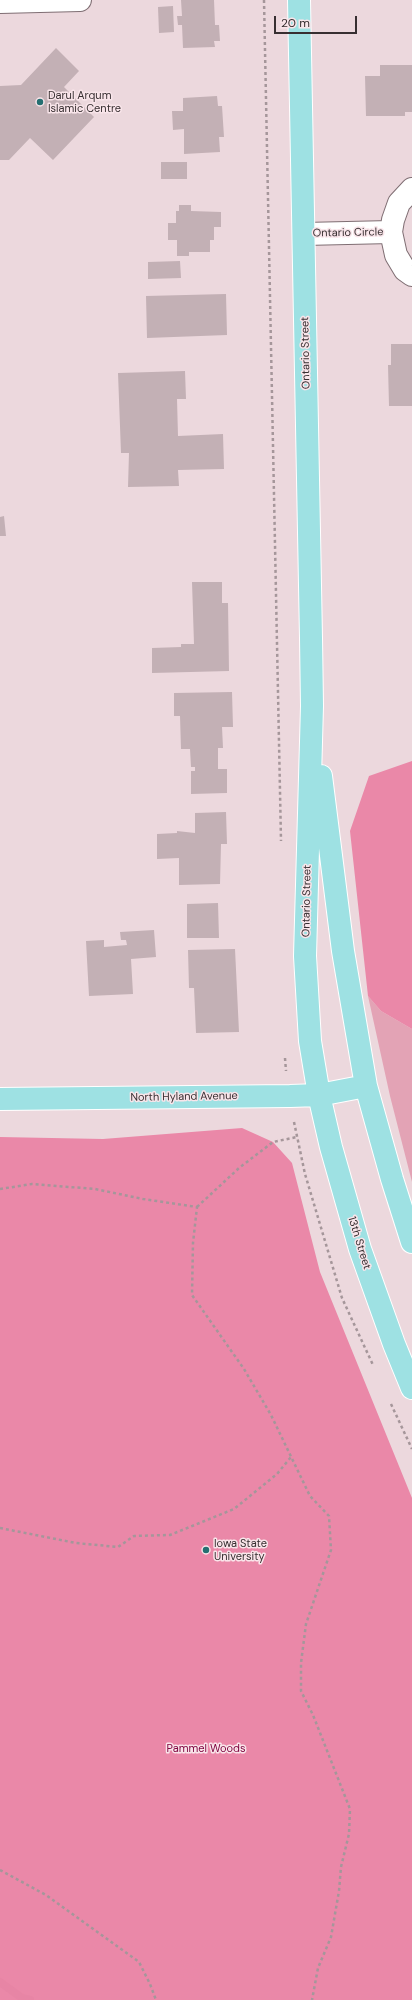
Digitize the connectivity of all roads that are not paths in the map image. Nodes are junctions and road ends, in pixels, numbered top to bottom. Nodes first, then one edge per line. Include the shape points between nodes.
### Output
1 (80, 0) edge
2 (299, 0) edge
3 (0, 2) edge
4 (412, 189) edge
5 (391, 232) junction
6 (304, 234) junction
7 (412, 275) edge
8 (312, 706) junction
9 (366, 1086) junction
10 (319, 1094) junction
11 (0, 1099) edge
12 (412, 1242) edge
13 (412, 1388) edge

1 - 3 street
2 - 6 main road, Ontario Street
4 - 5 street, Ontario Circle via 399,203 392,220
5 - 6 street, Ontario Circle
5 - 7 street, Ontario Circle via 396,255 405,270
6 - 8 main road, Ontario Street
8 - 9 main road, Ontario Street via 343,951
8 - 10 main road, Ontario Street via 305,956 310,1041
9 - 10 main road, North Hyland Avenue
9 - 12 main road
10 - 11 main road, North Hyland Avenue
10 - 13 main road, 13th Street via 331,1148 360,1249

